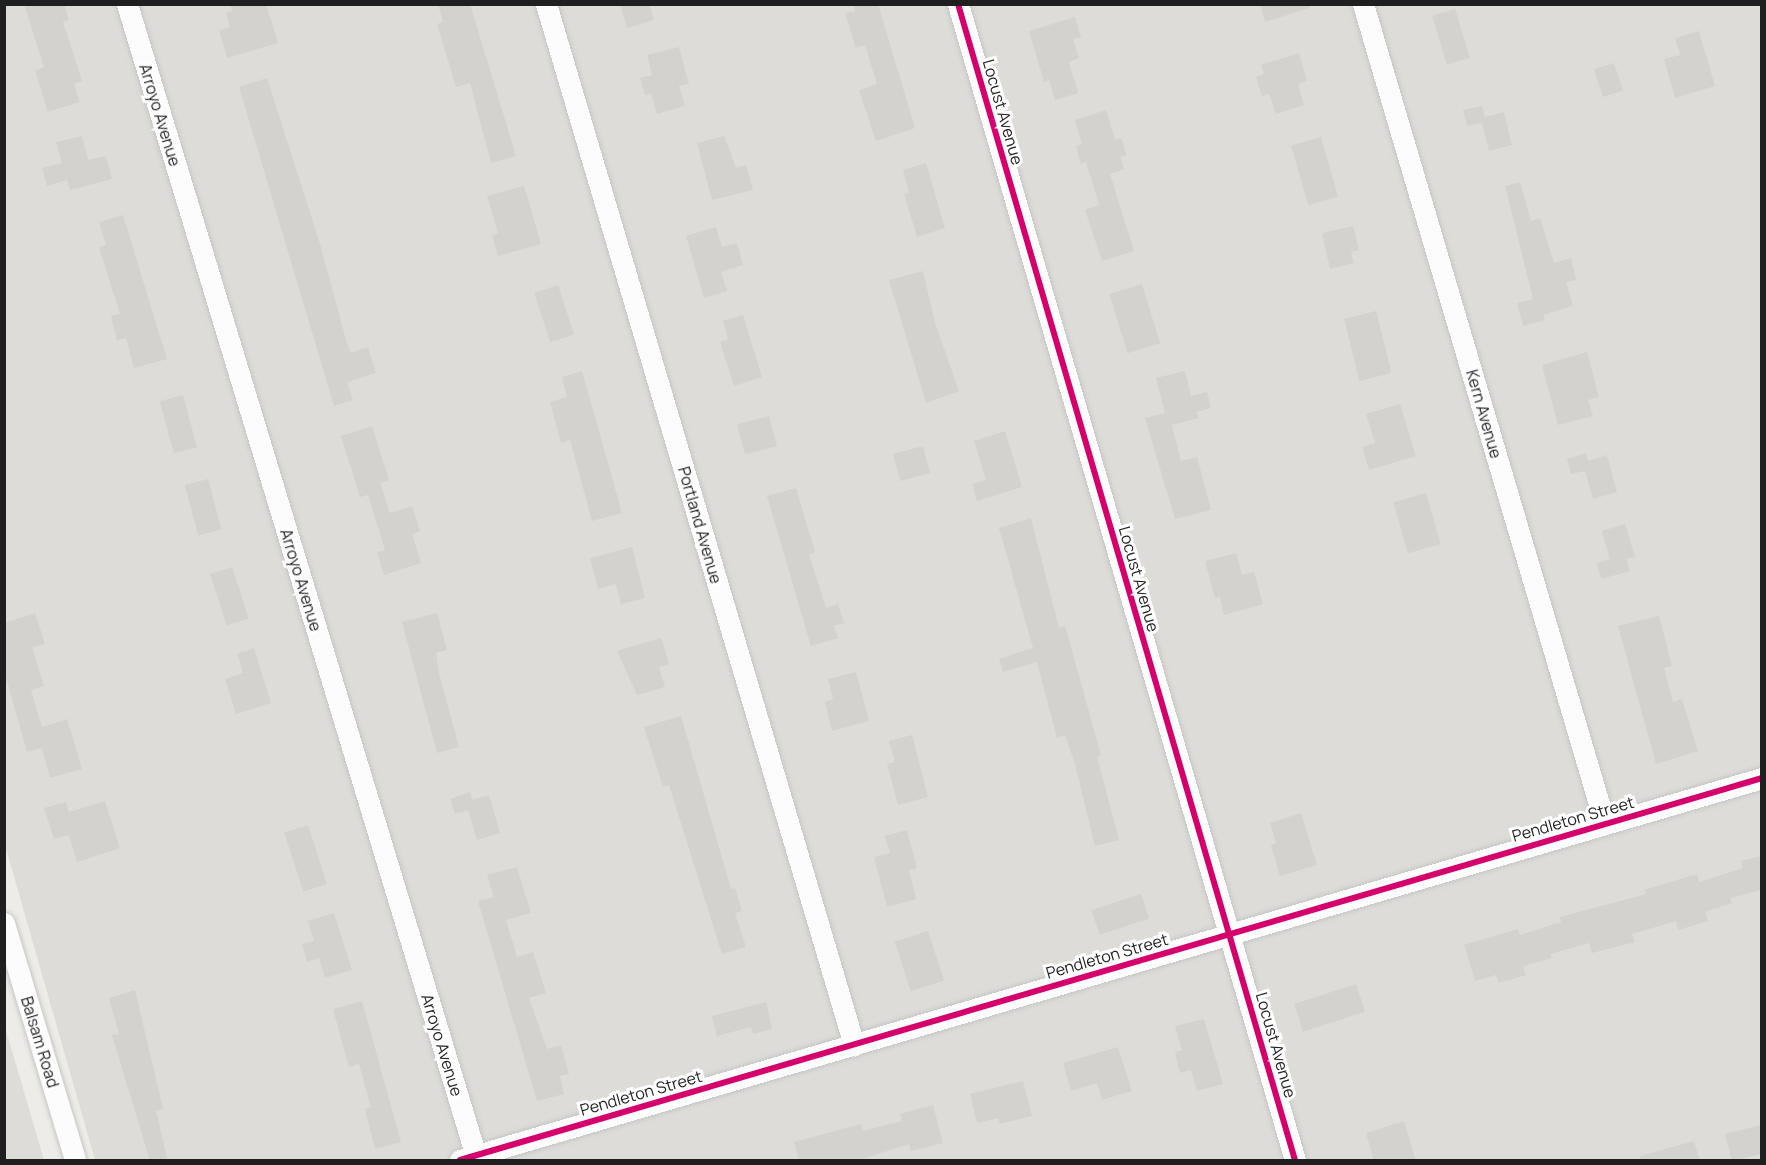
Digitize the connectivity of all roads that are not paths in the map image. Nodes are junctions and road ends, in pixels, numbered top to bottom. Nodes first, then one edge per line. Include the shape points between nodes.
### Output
1 (127, 4) edge
2 (546, 4) edge
3 (958, 4) edge
4 (1363, 4) edge
5 (1761, 778) edge
6 (1605, 824) junction
7 (4, 923) edge
8 (1229, 934) junction
9 (854, 1045) junction
10 (468, 1158) edge
11 (75, 1161) edge
12 (1296, 1161) edge

1 - 10 street, Arroyo Avenue
2 - 9 street, Portland Avenue
3 - 8 street, Locust Avenue
4 - 6 street, Kern Avenue
5 - 6 street, Pendleton Street
6 - 8 street, Pendleton Street
7 - 11 street, Balsam Road
8 - 9 street, Pendleton Street
8 - 12 street, Locust Avenue
9 - 10 street, Pendleton Street

